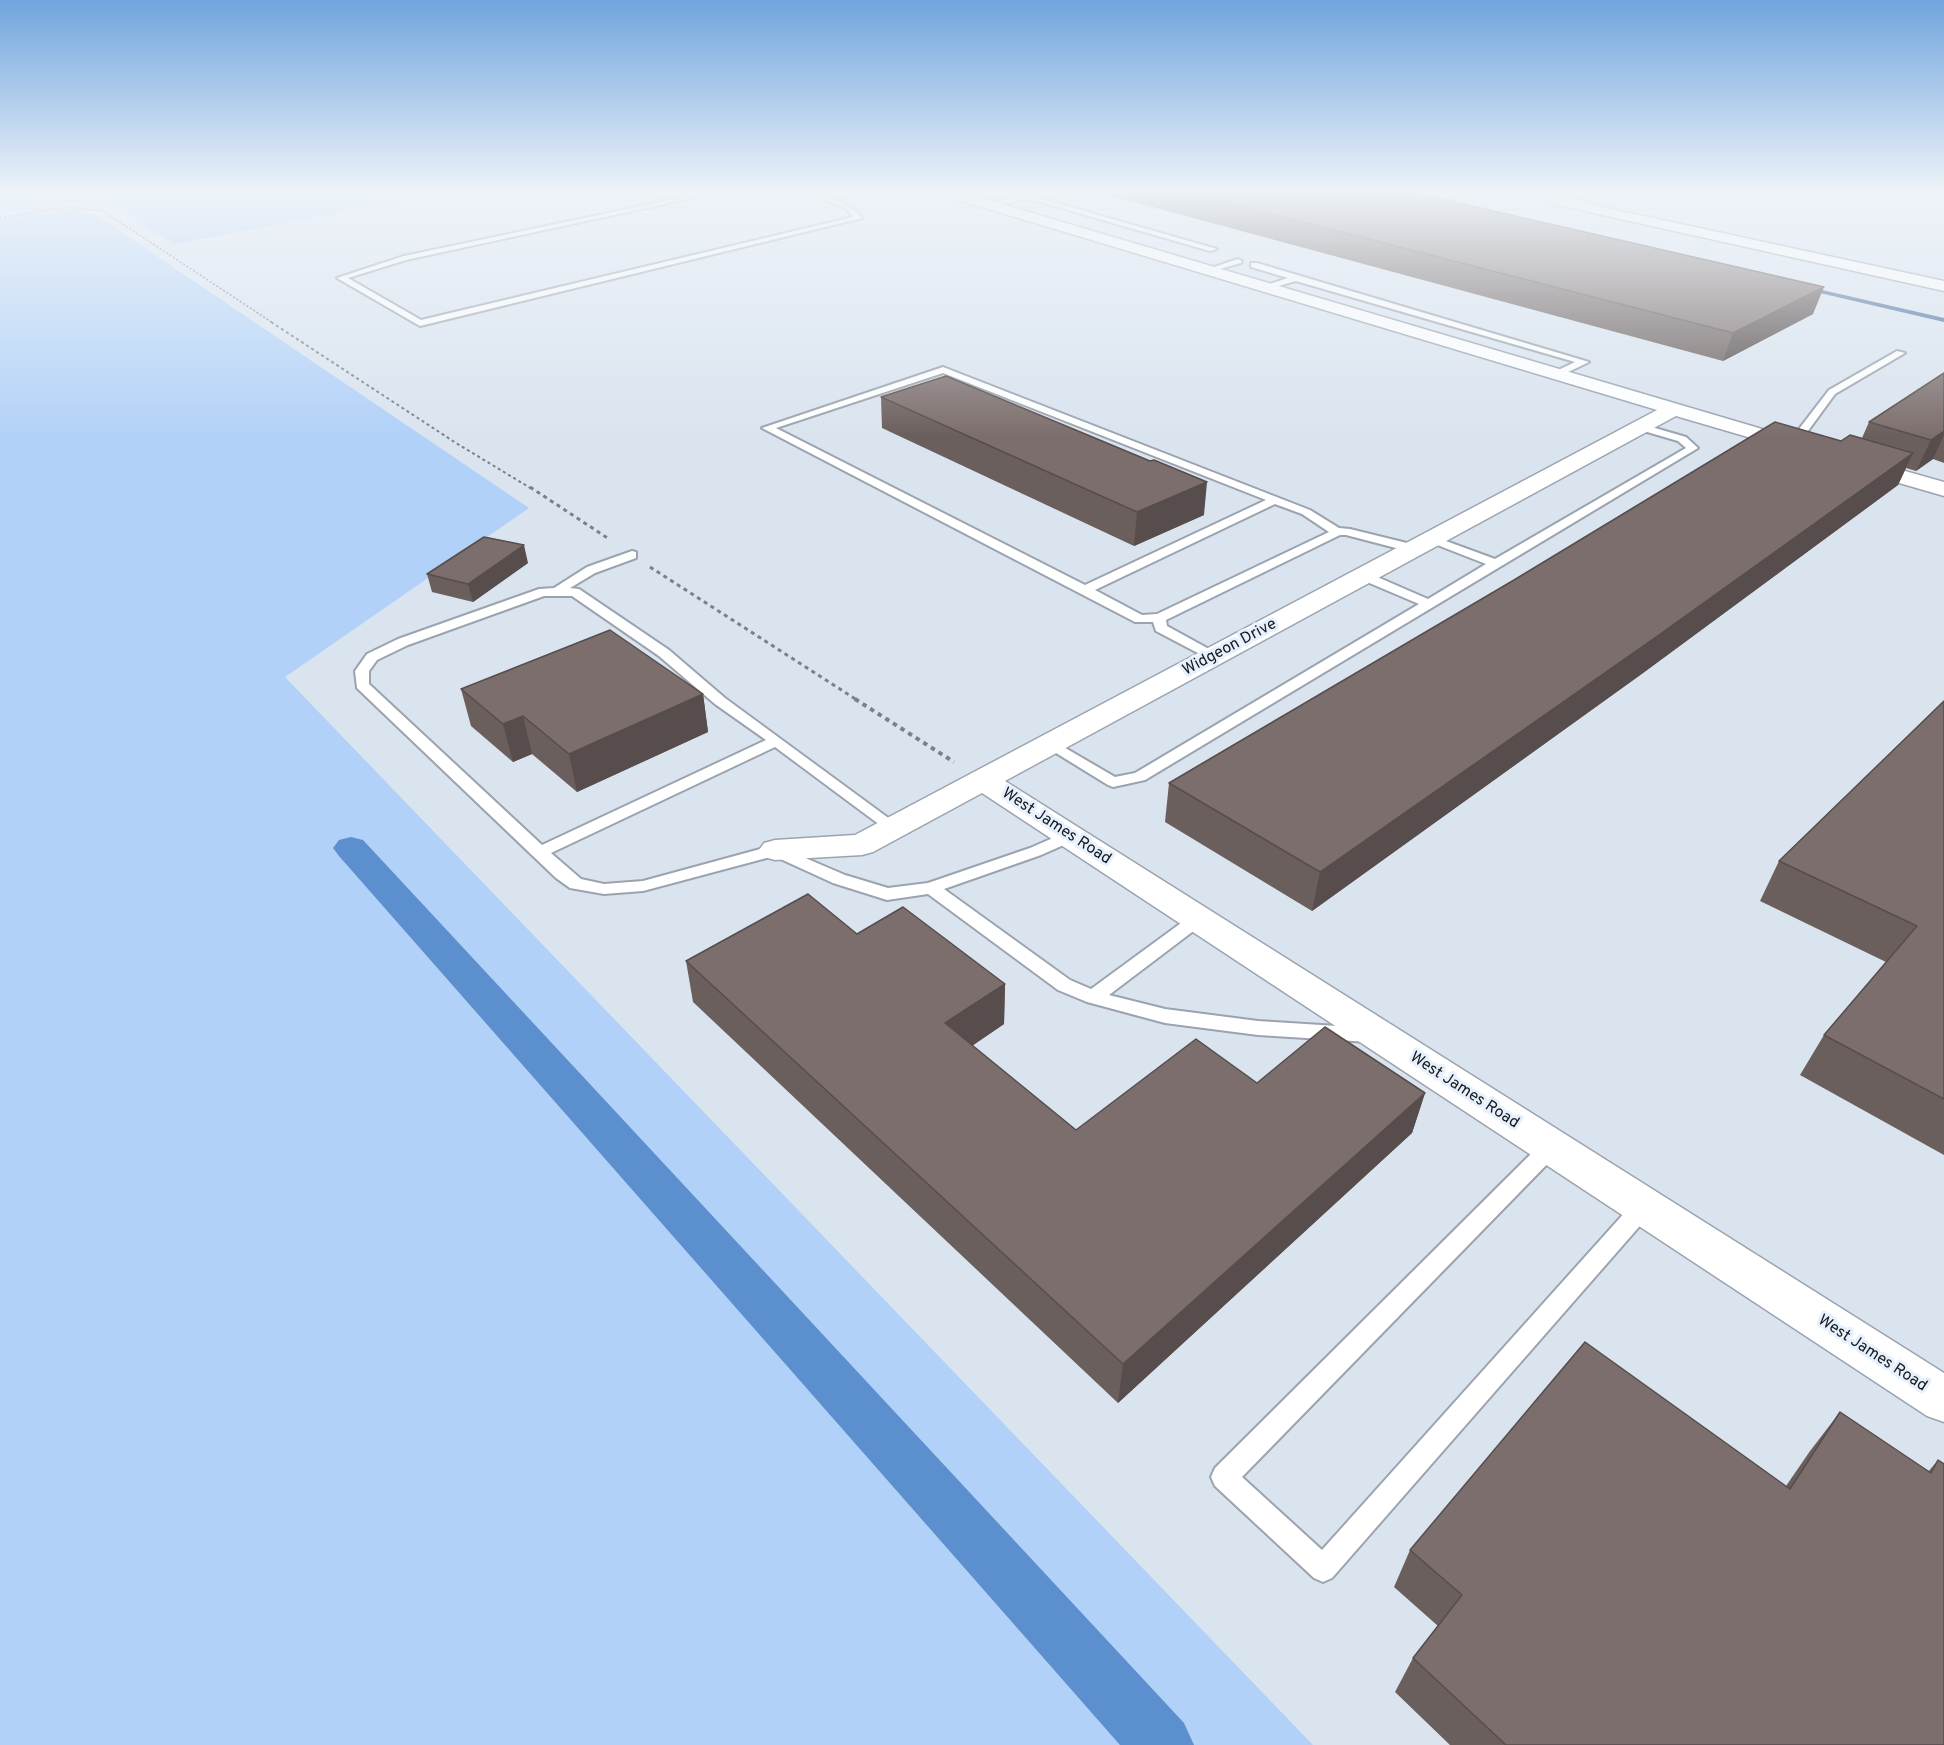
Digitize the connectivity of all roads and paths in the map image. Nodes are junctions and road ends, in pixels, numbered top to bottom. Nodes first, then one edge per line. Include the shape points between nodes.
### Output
1 (199, 273) edge
2 (355, 273) edge
3 (627, 273) edge
4 (1220, 273) edge
5 (1280, 273) edge
6 (1887, 273) edge
7 (1296, 278) junction
8 (1944, 286) edge
9 (1267, 288) junction
10 (1900, 353) dead end
11 (1557, 374) junction
12 (1674, 409) junction
13 (1641, 426) junction
14 (1793, 444) junction
15 (1815, 451) edge
16 (1847, 460) edge
17 (1944, 489) edge
18 (1275, 500) junction
19 (1336, 532) junction
20 (1423, 544) junction
21 (632, 555) junction
22 (1496, 563) junction
23 (1364, 576) junction
24 (559, 590) junction
25 (1085, 590) junction
26 (1429, 604) junction
27 (1159, 618) junction
28 (1213, 657) junction
29 (776, 741) junction
30 (1050, 745) junction
31 (984, 781) junction
32 (894, 828) junction
33 (1069, 836) junction
34 (775, 850) junction
35 (540, 852) junction
36 (931, 888) junction
37 (1198, 919) junction
38 (1093, 997) junction
39 (1379, 1035) junction
40 (1551, 1147) junction
41 (1644, 1206) junction
42 (1944, 1400) edge

1 - 21 path
2 - 3 lane via 341,278 420,323
4 - 9 street
5 - 7 lane
6 - 8 street
7 - 9 lane
7 - 11 lane via 1584,362
9 - 11 street
10 - 14 lane via 1832,392
11 - 12 street
12 - 13 street, Widgeon Drive
12 - 14 street
13 - 20 street, Widgeon Drive
13 - 22 lane via 1682,439 1693,448
14 - 15 street
16 - 17 street
18 - 19 lane via 1306,512
18 - 25 lane
18 - 25 lane via 943,370 767,429
19 - 20 lane
19 - 27 lane
20 - 22 lane
20 - 23 street, Widgeon Drive
21 - 24 lane via 591,570
21 - 31 path
22 - 26 lane
23 - 26 lane
23 - 28 street, Widgeon Drive
24 - 29 lane via 575,592 590,600
24 - 35 lane via 543,592 403,642 372,657 362,671 362,685
25 - 27 lane via 1140,619
26 - 30 lane via 1140,777 1113,782
27 - 28 lane via 1161,628
28 - 30 street, Widgeon Drive
29 - 32 lane
29 - 35 lane
30 - 31 street, Widgeon Drive
31 - 32 street, Widgeon Drive
31 - 33 street, West James Road
32 - 34 street, Widgeon Drive via 862,845
33 - 36 lane via 1040,851
33 - 37 street, West James Road
34 - 35 lane via 643,886 604,889 576,884
34 - 36 lane via 839,879 887,894
36 - 38 lane via 1064,985
37 - 38 lane
37 - 39 street, West James Road
38 - 39 lane via 1166,1016 1258,1028
39 - 40 street, West James Road
40 - 41 street, West James Road
40 - 41 lane via 1224,1477 1323,1569
41 - 42 street, West James Road

